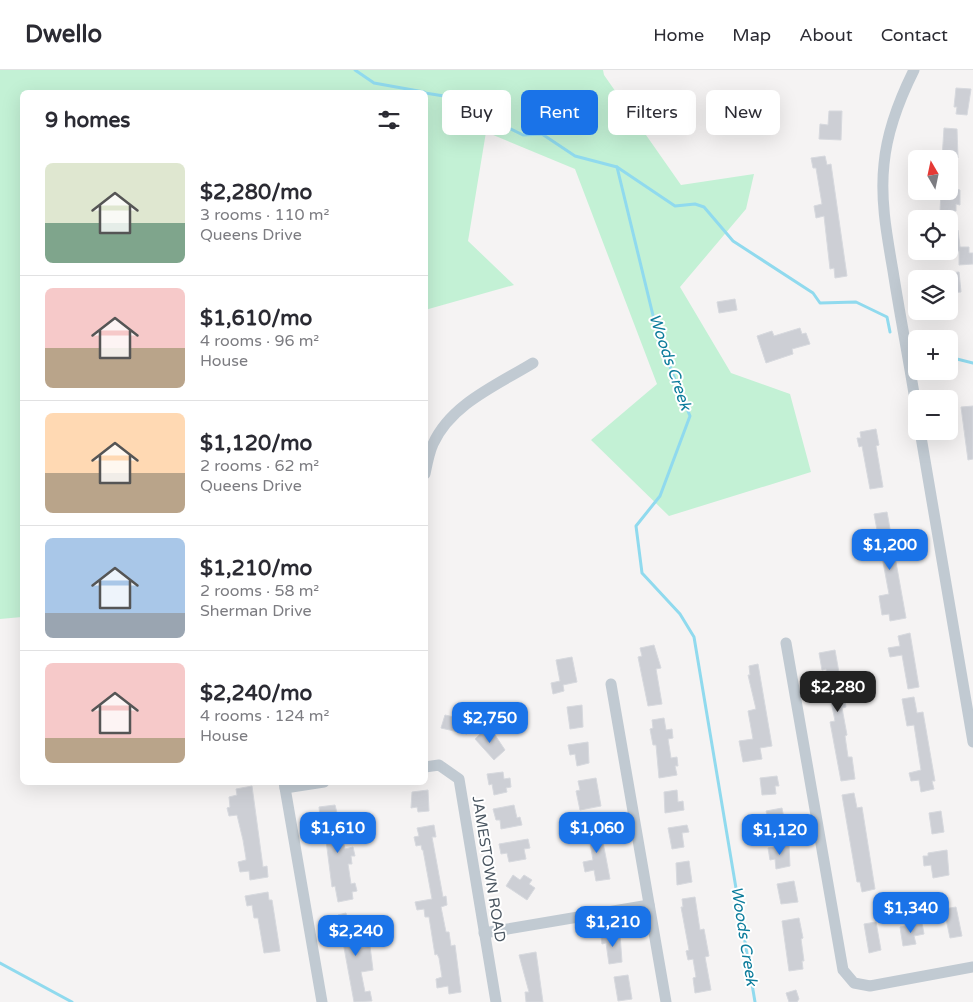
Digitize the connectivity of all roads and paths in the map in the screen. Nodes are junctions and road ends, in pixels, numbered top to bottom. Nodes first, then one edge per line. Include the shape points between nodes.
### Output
1 (914, 70) edge
2 (533, 363) dead end
3 (913, 390) edge
4 (922, 440) edge
5 (428, 462) edge
6 (786, 642) dead end
7 (611, 684) dead end
8 (973, 742) edge
9 (428, 767) edge
10 (285, 785) edge
11 (649, 905) junction
12 (484, 933) junction
13 (973, 967) edge
14 (322, 1002) edge
15 (496, 1002) edge
16 (666, 1002) edge

1 - 3 street via 891,126 883,166 885,223
2 - 5 street via 464,405 451,417 432,446
4 - 8 street
6 - 13 street via 843,970 854,983 870,986
7 - 11 street
9 - 12 street, JAMESTOWN ROAD via 439,765 459,780
10 - 14 street
11 - 12 street
11 - 16 street
12 - 15 street, JAMESTOWN ROAD

